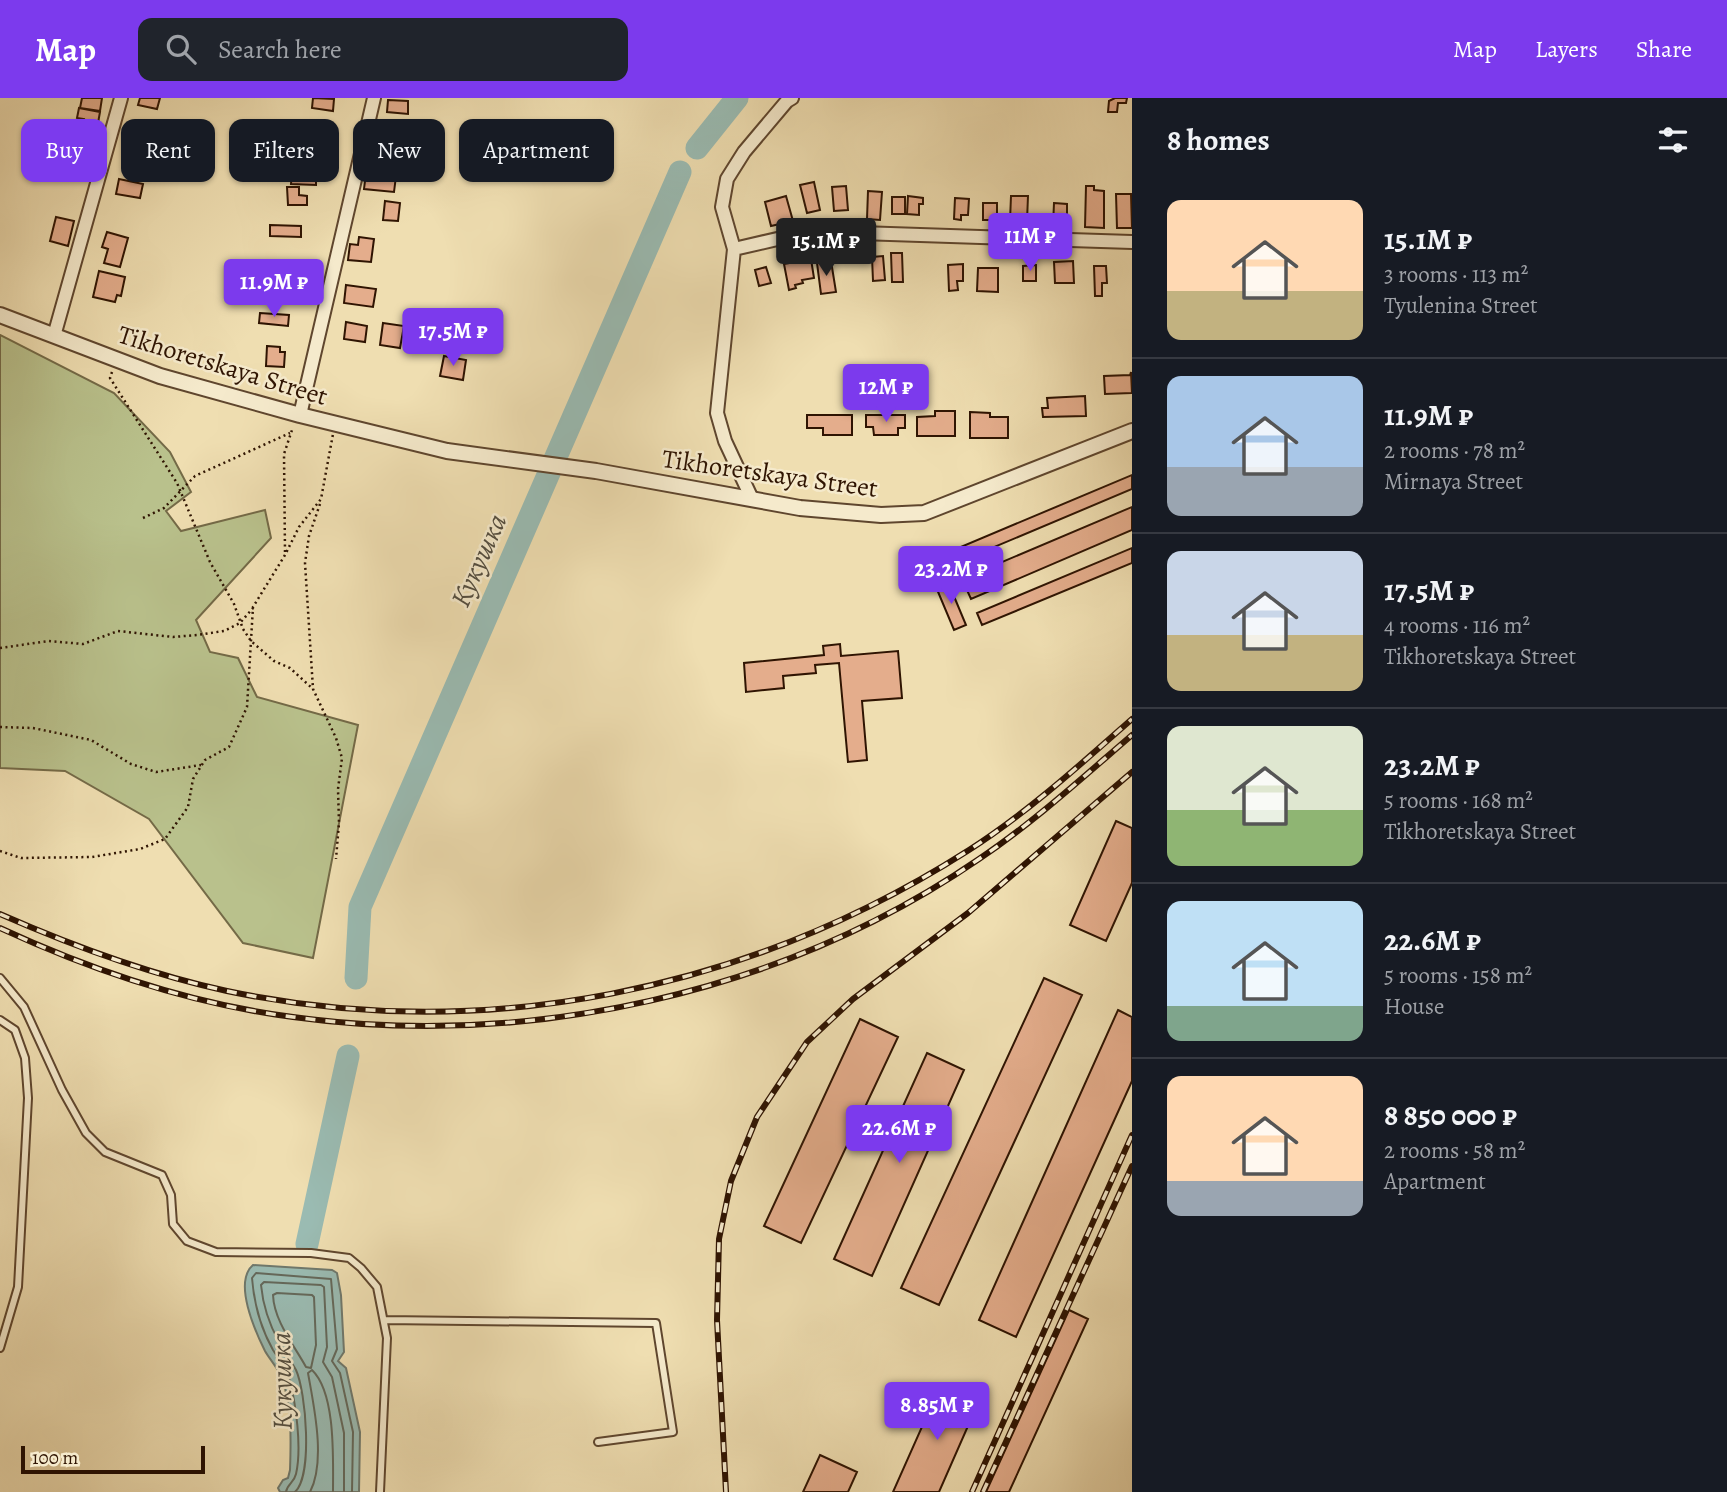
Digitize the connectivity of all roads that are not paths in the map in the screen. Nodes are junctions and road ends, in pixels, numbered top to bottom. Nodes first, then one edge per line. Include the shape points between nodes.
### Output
1 (121, 98) edge
2 (374, 98) edge
3 (792, 98) edge
4 (1132, 242) edge
5 (734, 249) junction
6 (0, 315) edge
7 (54, 336) junction
8 (300, 415) junction
9 (1132, 431) edge
10 (752, 499) junction
11 (0, 978) edge
12 (0, 1020) edge
13 (384, 1320) junction
14 (0, 1348) edge
15 (598, 1442) dead end
16 (380, 1492) edge

1 - 7 street
2 - 8 street
3 - 5 street via 744,152 727,179 722,207
4 - 5 street via 848,233 799,234
5 - 10 street via 718,413 725,441
6 - 7 street, Tikhoretskaya Street
7 - 8 street, Tikhoretskaya Street via 160,376
8 - 10 street, Tikhoretskaya Street via 447,451
9 - 10 street, Tikhoretskaya Street via 924,513 800,508
11 - 13 lane via 24,1007 86,1133 105,1152 162,1175 171,1195 173,1224 187,1241 216,1252 349,1258 377,1287
12 - 14 lane via 15,1030 25,1058 27,1098 18,1287
13 - 15 lane via 656,1323 673,1432
13 - 16 lane

